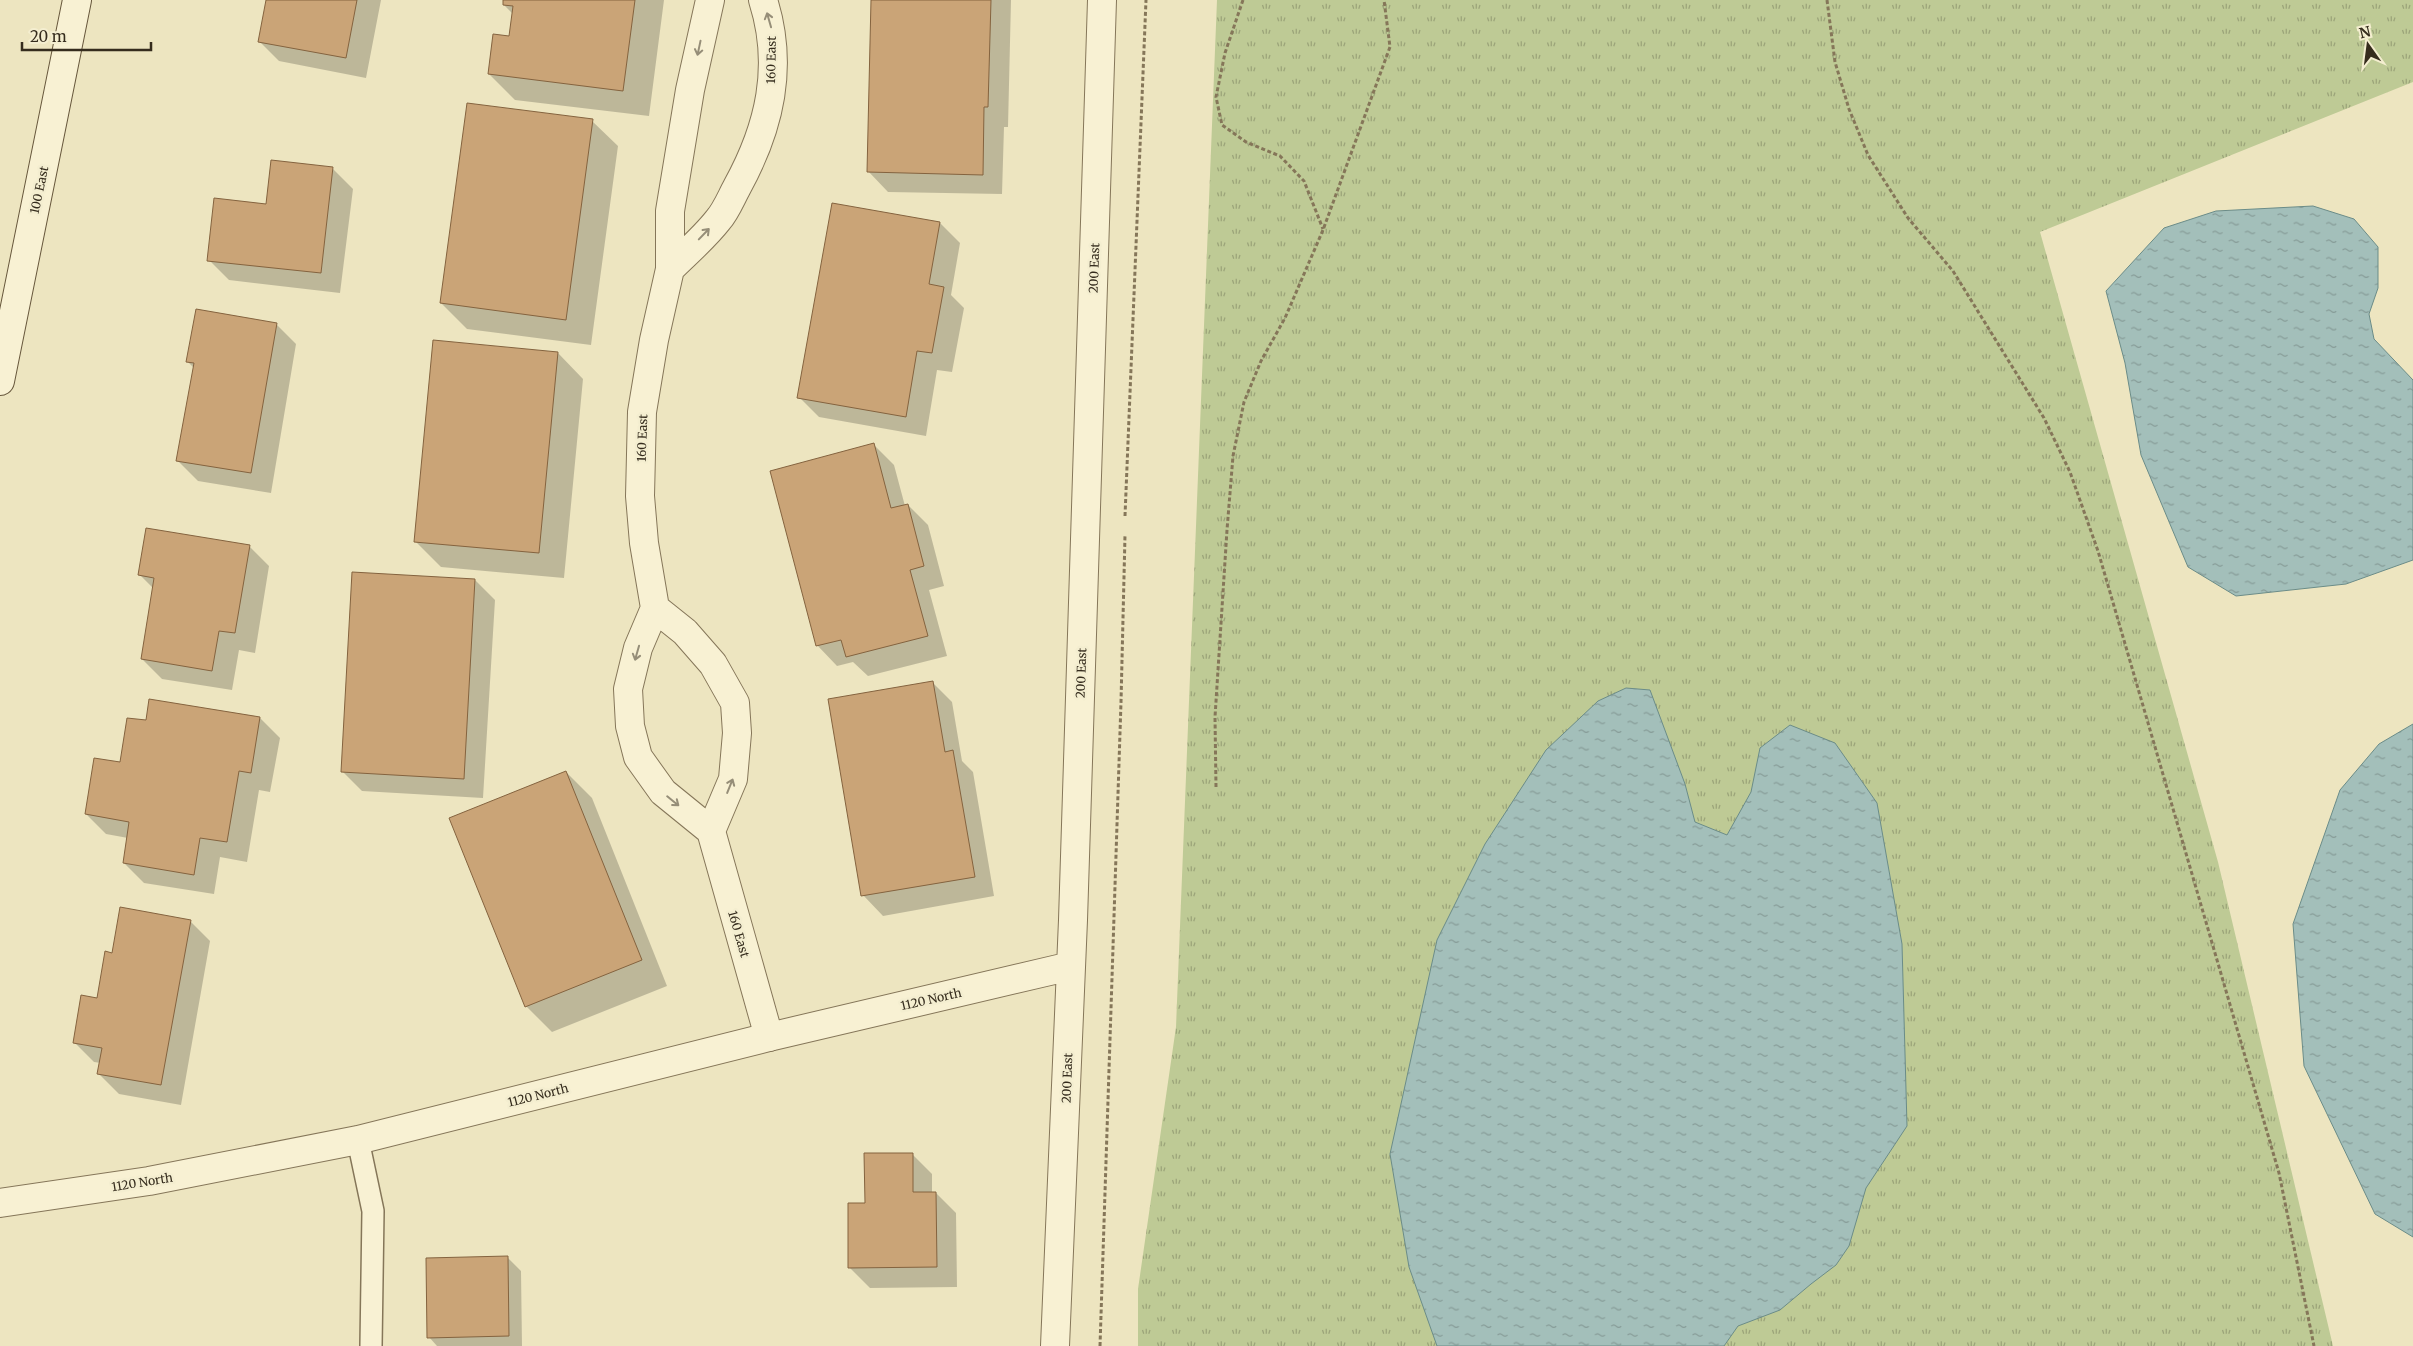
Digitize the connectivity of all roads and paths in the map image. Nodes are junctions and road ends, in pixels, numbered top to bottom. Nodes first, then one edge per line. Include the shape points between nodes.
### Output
1 (77, 0) edge
2 (710, 0) edge
3 (763, 0) edge
4 (1102, 0) edge
5 (1146, 0) edge
6 (1243, 0) edge
7 (1384, 0) edge
8 (1826, 0) edge
9 (1323, 230) junction
10 (670, 270) junction
11 (0, 381) edge
12 (655, 608) junction
13 (1216, 787) dead end
14 (711, 831) junction
15 (1071, 966) junction
16 (769, 1037) junction
17 (358, 1140) junction
18 (0, 1203) edge
19 (370, 1346) edge
20 (1055, 1346) edge
21 (1100, 1346) edge
22 (2314, 1346) edge

1 - 11 street, 100 East
2 -> 10 street, 160 East via 690,90 670,211
10 -> 3 street, 160 East via 719,219 751,163 768,116 773,66 772,34
4 - 15 street, 200 East
5 - 21 path via 1125,526
6 - 9 path via 1225,53 1216,96 1222,125 1246,142 1280,156 1304,181
7 - 9 path via 1390,47
8 - 22 path via 1835,62 1849,109 1868,155 1908,218 1953,271 2044,418 2070,472 2098,551 2280,1173
9 - 13 path via 1244,402 1234,456 1215,717
10 - 12 street, 160 East via 642,412 640,496
14 -> 12 street via 733,780 737,733 735,703 714,664 685,632
12 -> 14 street via 638,648 628,688 630,726 638,758 663,792
14 - 16 street, 160 East
15 - 16 street, 1120 North
15 - 20 street, 200 East
16 - 17 street, 1120 North
17 - 18 street, 1120 North via 149,1181
17 - 19 lane via 373,1211

